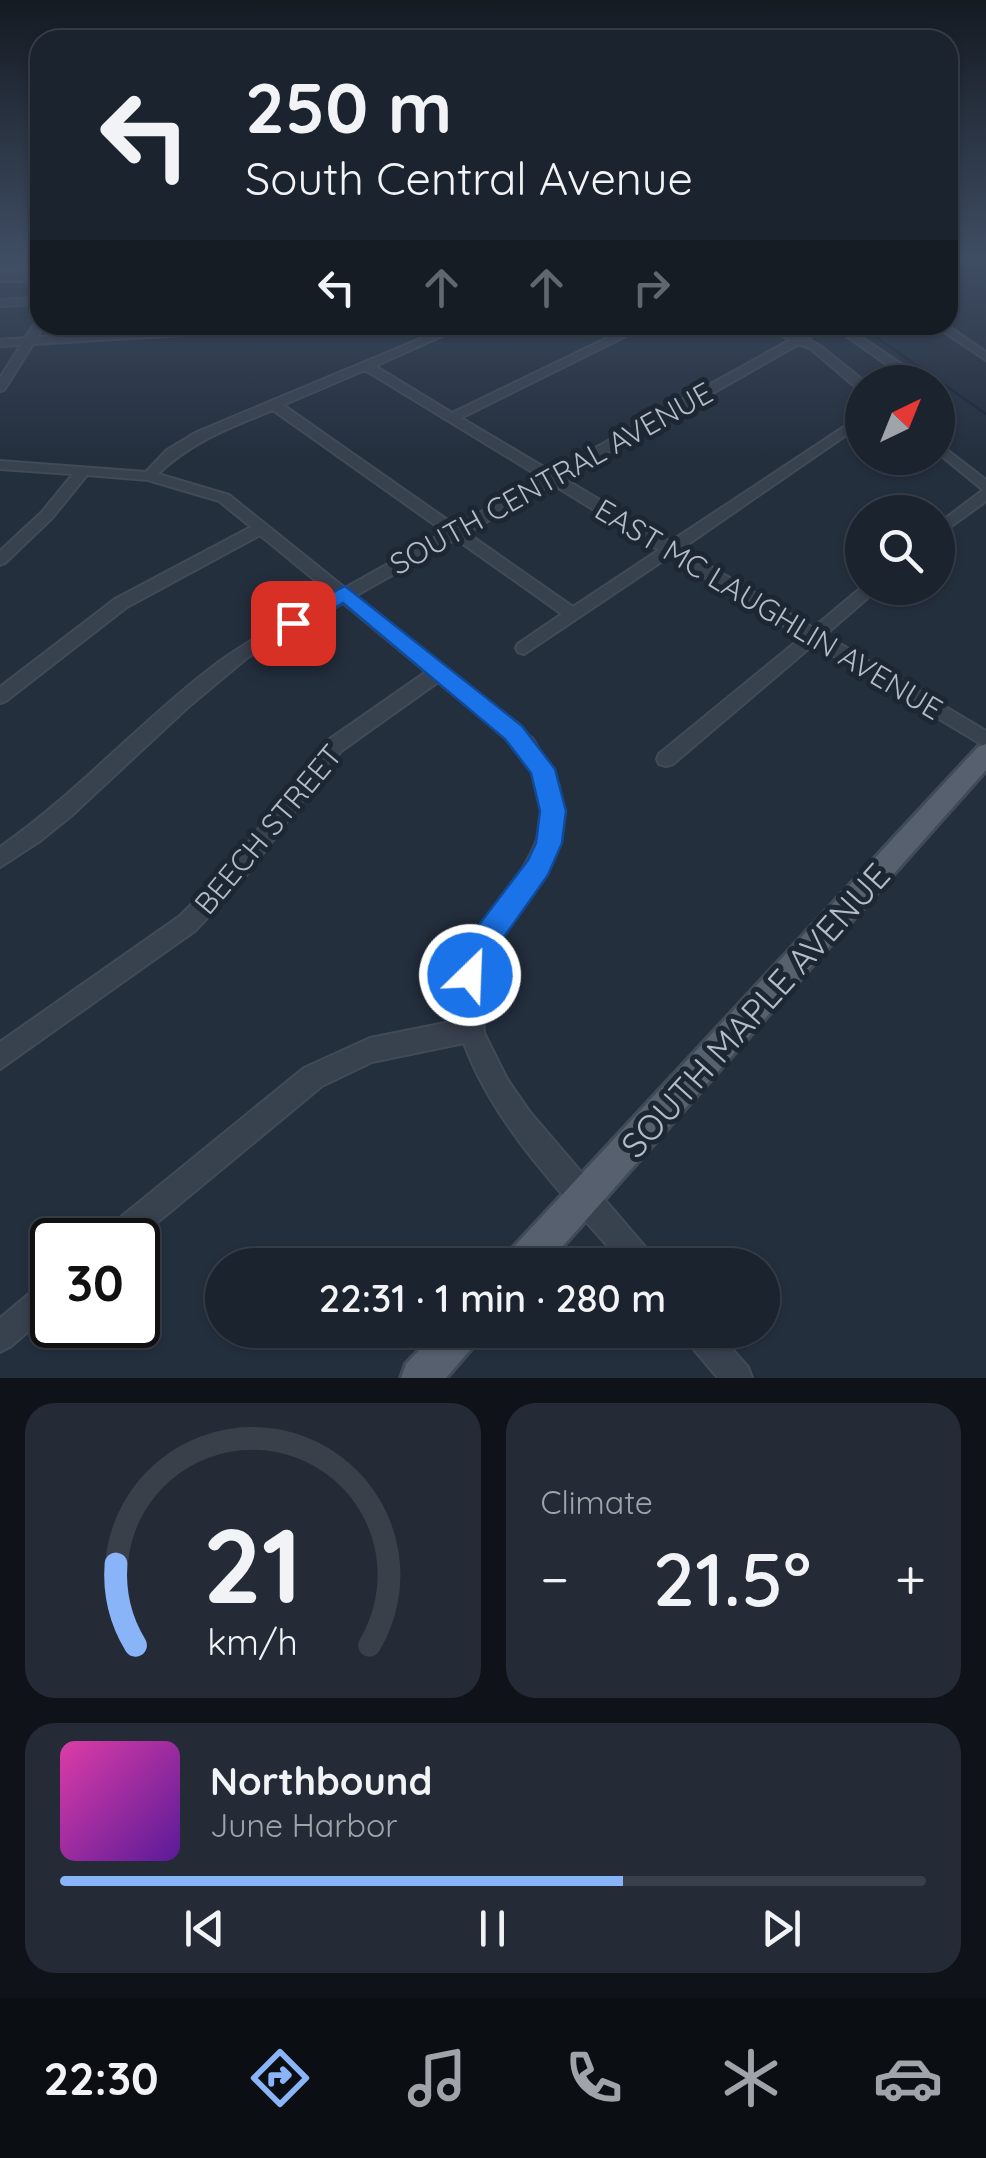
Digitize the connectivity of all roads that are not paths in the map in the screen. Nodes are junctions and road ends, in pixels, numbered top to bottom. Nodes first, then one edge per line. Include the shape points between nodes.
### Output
1 (33, 335) edge
2 (132, 335) edge
3 (439, 335) edge
4 (622, 335) edge
5 (791, 335) edge
6 (807, 335) edge
7 (850, 335) edge
8 (952, 335) edge
9 (986, 338) edge
10 (800, 339) junction
11 (29, 341) junction
12 (0, 342) edge
13 (968, 346) junction
14 (986, 357) edge
15 (894, 365) edge
16 (366, 366) junction
17 (845, 371) edge
18 (0, 387) edge
19 (274, 405) junction
20 (451, 418) junction
21 (845, 430) edge
22 (955, 462) edge
23 (0, 465) edge
24 (82, 471) junction
25 (149, 476) junction
26 (552, 478) junction
27 (986, 490) edge
28 (955, 517) edge
29 (264, 527) junction
30 (456, 532) junction
31 (671, 550) junction
32 (0, 560) edge
33 (345, 593) junction
34 (851, 605) edge
35 (574, 615) junction
36 (814, 636) junction
37 (524, 648) dead end
38 (440, 672) junction
39 (0, 696) edge
40 (986, 740) edge
41 (666, 759) dead end
42 (981, 768) edge
43 (0, 858) edge
44 (471, 1030) junction
45 (0, 1057) edge
46 (585, 1198) junction
47 (142, 1218) edge
48 (538, 1248) edge
49 (628, 1248) edge
50 (30, 1311) edge
51 (0, 1337) edge
52 (447, 1348) edge
53 (711, 1348) edge
54 (420, 1378) edge
55 (737, 1378) edge

1 - 11 street
2 - 11 street
3 - 16 street
4 - 20 street
5 - 10 street
6 - 10 street, SOUTH CENTRAL AVENUE
7 - 15 street
8 - 13 street
9 - 13 street
10 - 17 street
10 - 26 street, SOUTH CENTRAL AVENUE
11 - 12 street
11 - 18 street
13 - 14 street
16 - 19 street
16 - 20 street, EAST MC LAUGHLIN AVENUE
19 - 25 street via 185,444
19 - 30 street
20 - 26 street, EAST MC LAUGHLIN AVENUE
21 - 31 street
22 - 27 street
23 - 24 street
24 - 25 street
24 - 32 street
25 - 29 street via 213,493
26 - 30 street, SOUTH CENTRAL AVENUE
26 - 31 street, EAST MC LAUGHLIN AVENUE
27 - 28 street
29 - 33 street
29 - 39 street via 121,602
30 - 33 street, SOUTH CENTRAL AVENUE
30 - 35 street
31 - 35 street
31 - 36 street, EAST MC LAUGHLIN AVENUE
33 - 38 street
33 - 43 street, SOUTH CENTRAL AVENUE via 218,670 74,804
34 - 36 street
35 - 37 street
36 - 40 street, EAST MC LAUGHLIN AVENUE
36 - 41 street
38 - 44 street via 526,744 552,796 543,857 476,958 468,991
38 - 45 street, BEECH STREET via 334,746 238,872 188,923
42 - 46 main road, SOUTH MAPLE AVENUE
44 - 46 street via 495,1084
44 - 47 street via 370,1050 313,1077
46 - 48 main road, SOUTH MAPLE AVENUE
46 - 49 street
50 - 51 street
52 - 54 main road
53 - 55 street

